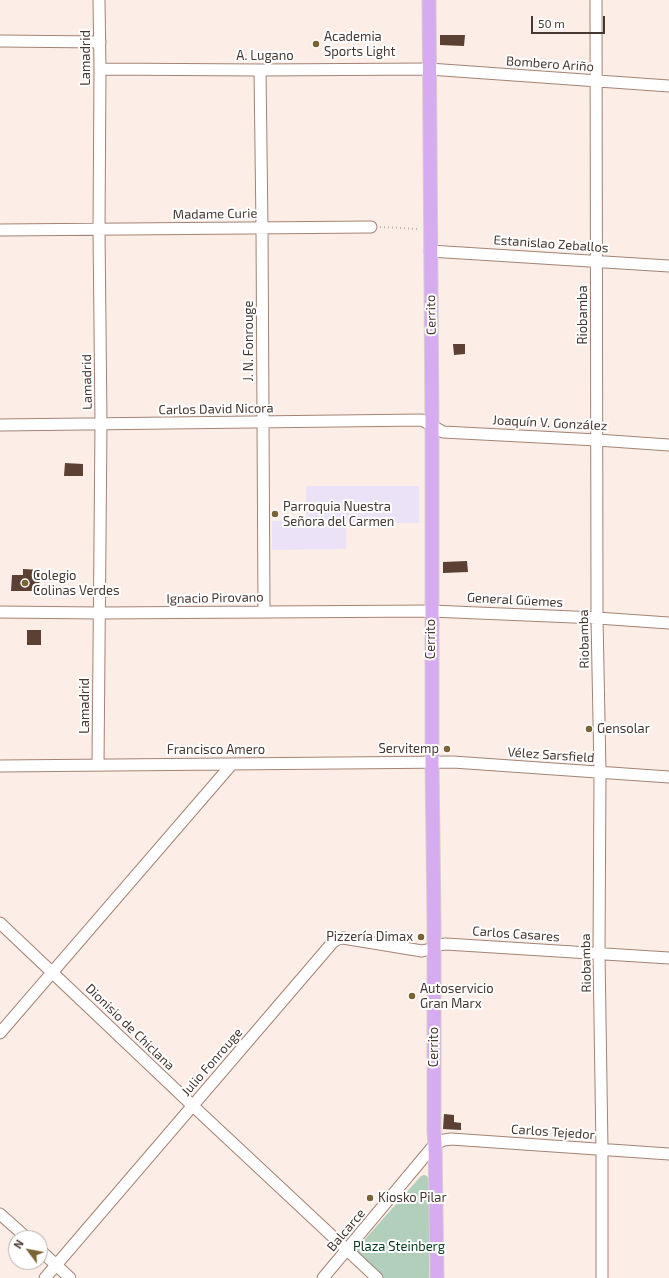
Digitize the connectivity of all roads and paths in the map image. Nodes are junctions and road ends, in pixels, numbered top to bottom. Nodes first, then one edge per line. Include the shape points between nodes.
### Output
1 (99, 0) edge
2 (429, 0) edge
3 (596, 0) edge
4 (0, 41) edge
5 (100, 42) junction
6 (100, 69) junction
7 (429, 69) junction
8 (260, 70) junction
9 (596, 81) junction
10 (669, 86) edge
11 (371, 227) joint
12 (262, 228) junction
13 (99, 229) junction
14 (430, 229) junction
15 (0, 230) edge
16 (430, 251) junction
17 (597, 261) junction
18 (669, 266) edge
19 (263, 422) junction
20 (101, 424) junction
21 (0, 425) edge
22 (432, 425) junction
23 (597, 440) junction
24 (669, 445) edge
25 (264, 611) junction
26 (431, 611) junction
27 (0, 612) edge
28 (99, 613) junction
29 (597, 618) junction
30 (669, 623) edge
31 (432, 762) junction
32 (232, 764) junction
33 (98, 765) junction
34 (0, 766) edge
35 (600, 772) junction
36 (669, 777) edge
37 (0, 923) edge
38 (434, 948) junction
39 (599, 954) junction
40 (669, 958) edge
41 (52, 972) junction
42 (0, 1033) edge
43 (193, 1106) junction
44 (435, 1144) junction
45 (602, 1149) junction
46 (669, 1154) edge
47 (0, 1214) edge
48 (18, 1230) edge
49 (347, 1250) junction
50 (48, 1258) edge
51 (56, 1265) junction
52 (44, 1278) edge
53 (70, 1278) edge
54 (323, 1278) edge
55 (377, 1278) edge
56 (437, 1278) edge
57 (602, 1278) edge

1 - 5 street, Lamadrid
2 - 7 main road, Cerrito
3 - 9 street, Riobamba
4 - 5 street
5 - 6 street, Lamadrid
6 - 8 street, A. Lugano
6 - 13 street, Lamadrid
7 - 8 street, A. Lugano
7 - 9 street, Bombero Ariño
7 - 14 main road, Cerrito
8 - 12 street, J. N. Fonrouge
9 - 10 street, Bombero Ariño
9 - 17 street, Riobamba
11 - 12 street, Madame Curie
11 - 14 path
12 - 13 street, Madame Curie
12 - 19 street, J. N. Fonrouge
13 - 15 street, Madame Curie
13 - 20 street, Lamadrid
14 - 16 main road, Cerrito
16 - 17 street, Estanislao Zeballos
16 - 22 main road, Cerrito
17 - 18 street, Estanislao Zeballos
17 - 23 street, Riobamba
19 - 20 street, Carlos David Nicora
19 - 22 street, Carlos David Nicora via 422,420
19 - 25 street, J. N. Fonrouge
20 - 21 street, Carlos David Nicora
20 - 28 street, Lamadrid
22 - 23 street, Joaquín V. González via 443,432
22 - 26 main road, Cerrito
23 - 24 street, Joaquín V. González
23 - 29 street, Riobamba
25 - 26 street, Ignacio Pirovano
25 - 28 street, Ignacio Pirovano
26 - 29 street, General Güemes
26 - 31 main road, Cerrito
27 - 28 street, Ignacio Pirovano
28 - 33 street, Lamadrid
29 - 30 street, General Güemes
29 - 35 street, Riobamba
31 - 32 street, Francisco Amero
31 - 35 street, Vélez Sarsfield
31 - 38 main road, Cerrito
32 - 33 street, Francisco Amero
32 - 41 street
33 - 34 street, Francisco Amero
35 - 36 street, Vélez Sarsfield
35 - 39 street, Riobamba
37 - 41 street, Dionisio de Chiclana
38 - 39 street, Carlos Casares via 446,944
38 - 43 street, Julio Fonrouge via 422,951 343,938 333,942
38 - 44 main road, Cerrito
39 - 40 street, Carlos Casares
39 - 45 street, Riobamba
41 - 42 street
41 - 43 street, Dionisio de Chiclana
43 - 49 street, Dionisio de Chiclana
43 - 51 street, Julio Fonrouge
44 - 45 street, Carlos Tejedor via 451,1139
44 - 49 street, Balcarce
44 - 56 main road, Cerrito
45 - 46 street, Carlos Tejedor
45 - 57 street, Riobamba
47 - 48 street
49 - 54 street, Balcarce
49 - 55 street, Dionisio de Chiclana
50 - 51 street
51 - 52 street, Julio Fonrouge
51 - 53 street

